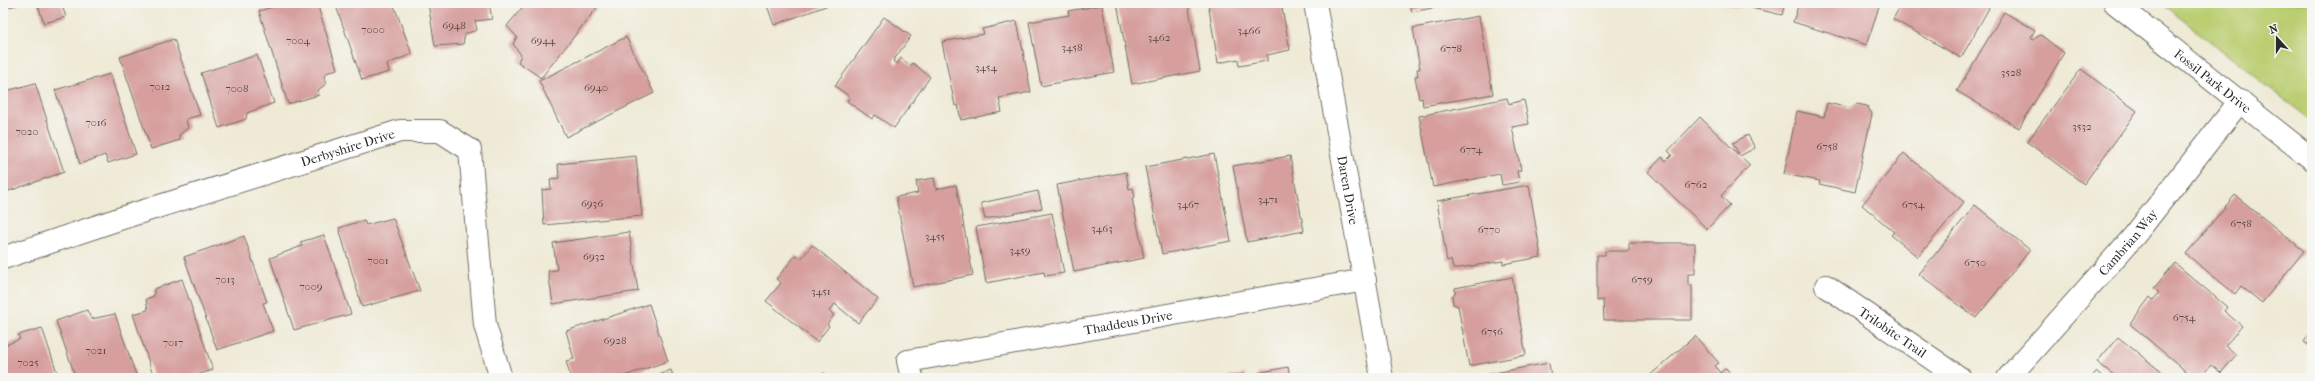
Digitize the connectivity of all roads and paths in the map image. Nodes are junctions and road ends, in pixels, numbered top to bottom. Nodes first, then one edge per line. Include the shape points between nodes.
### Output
1 (1315, 3) edge
2 (2115, 3) edge
3 (2240, 101) junction
4 (2312, 159) edge
5 (3, 258) edge
6 (1365, 280) junction
7 (1826, 286) dead end
8 (501, 378) edge
9 (912, 378) edge
10 (1382, 378) edge
11 (1960, 378) edge
12 (2008, 378) edge

1 - 6 street, Daren Drive
2 - 3 street, Fossil Park Drive
3 - 4 street, Fossil Park Drive
3 - 12 street, Cambrian Way via 2134,236
5 - 8 street, Derbyshire Drive via 400,131 440,131 470,150 486,324
6 - 9 street, Thaddeus Drive via 908,361
6 - 10 street, Daren Drive
7 - 11 street, Trilobite Trail

